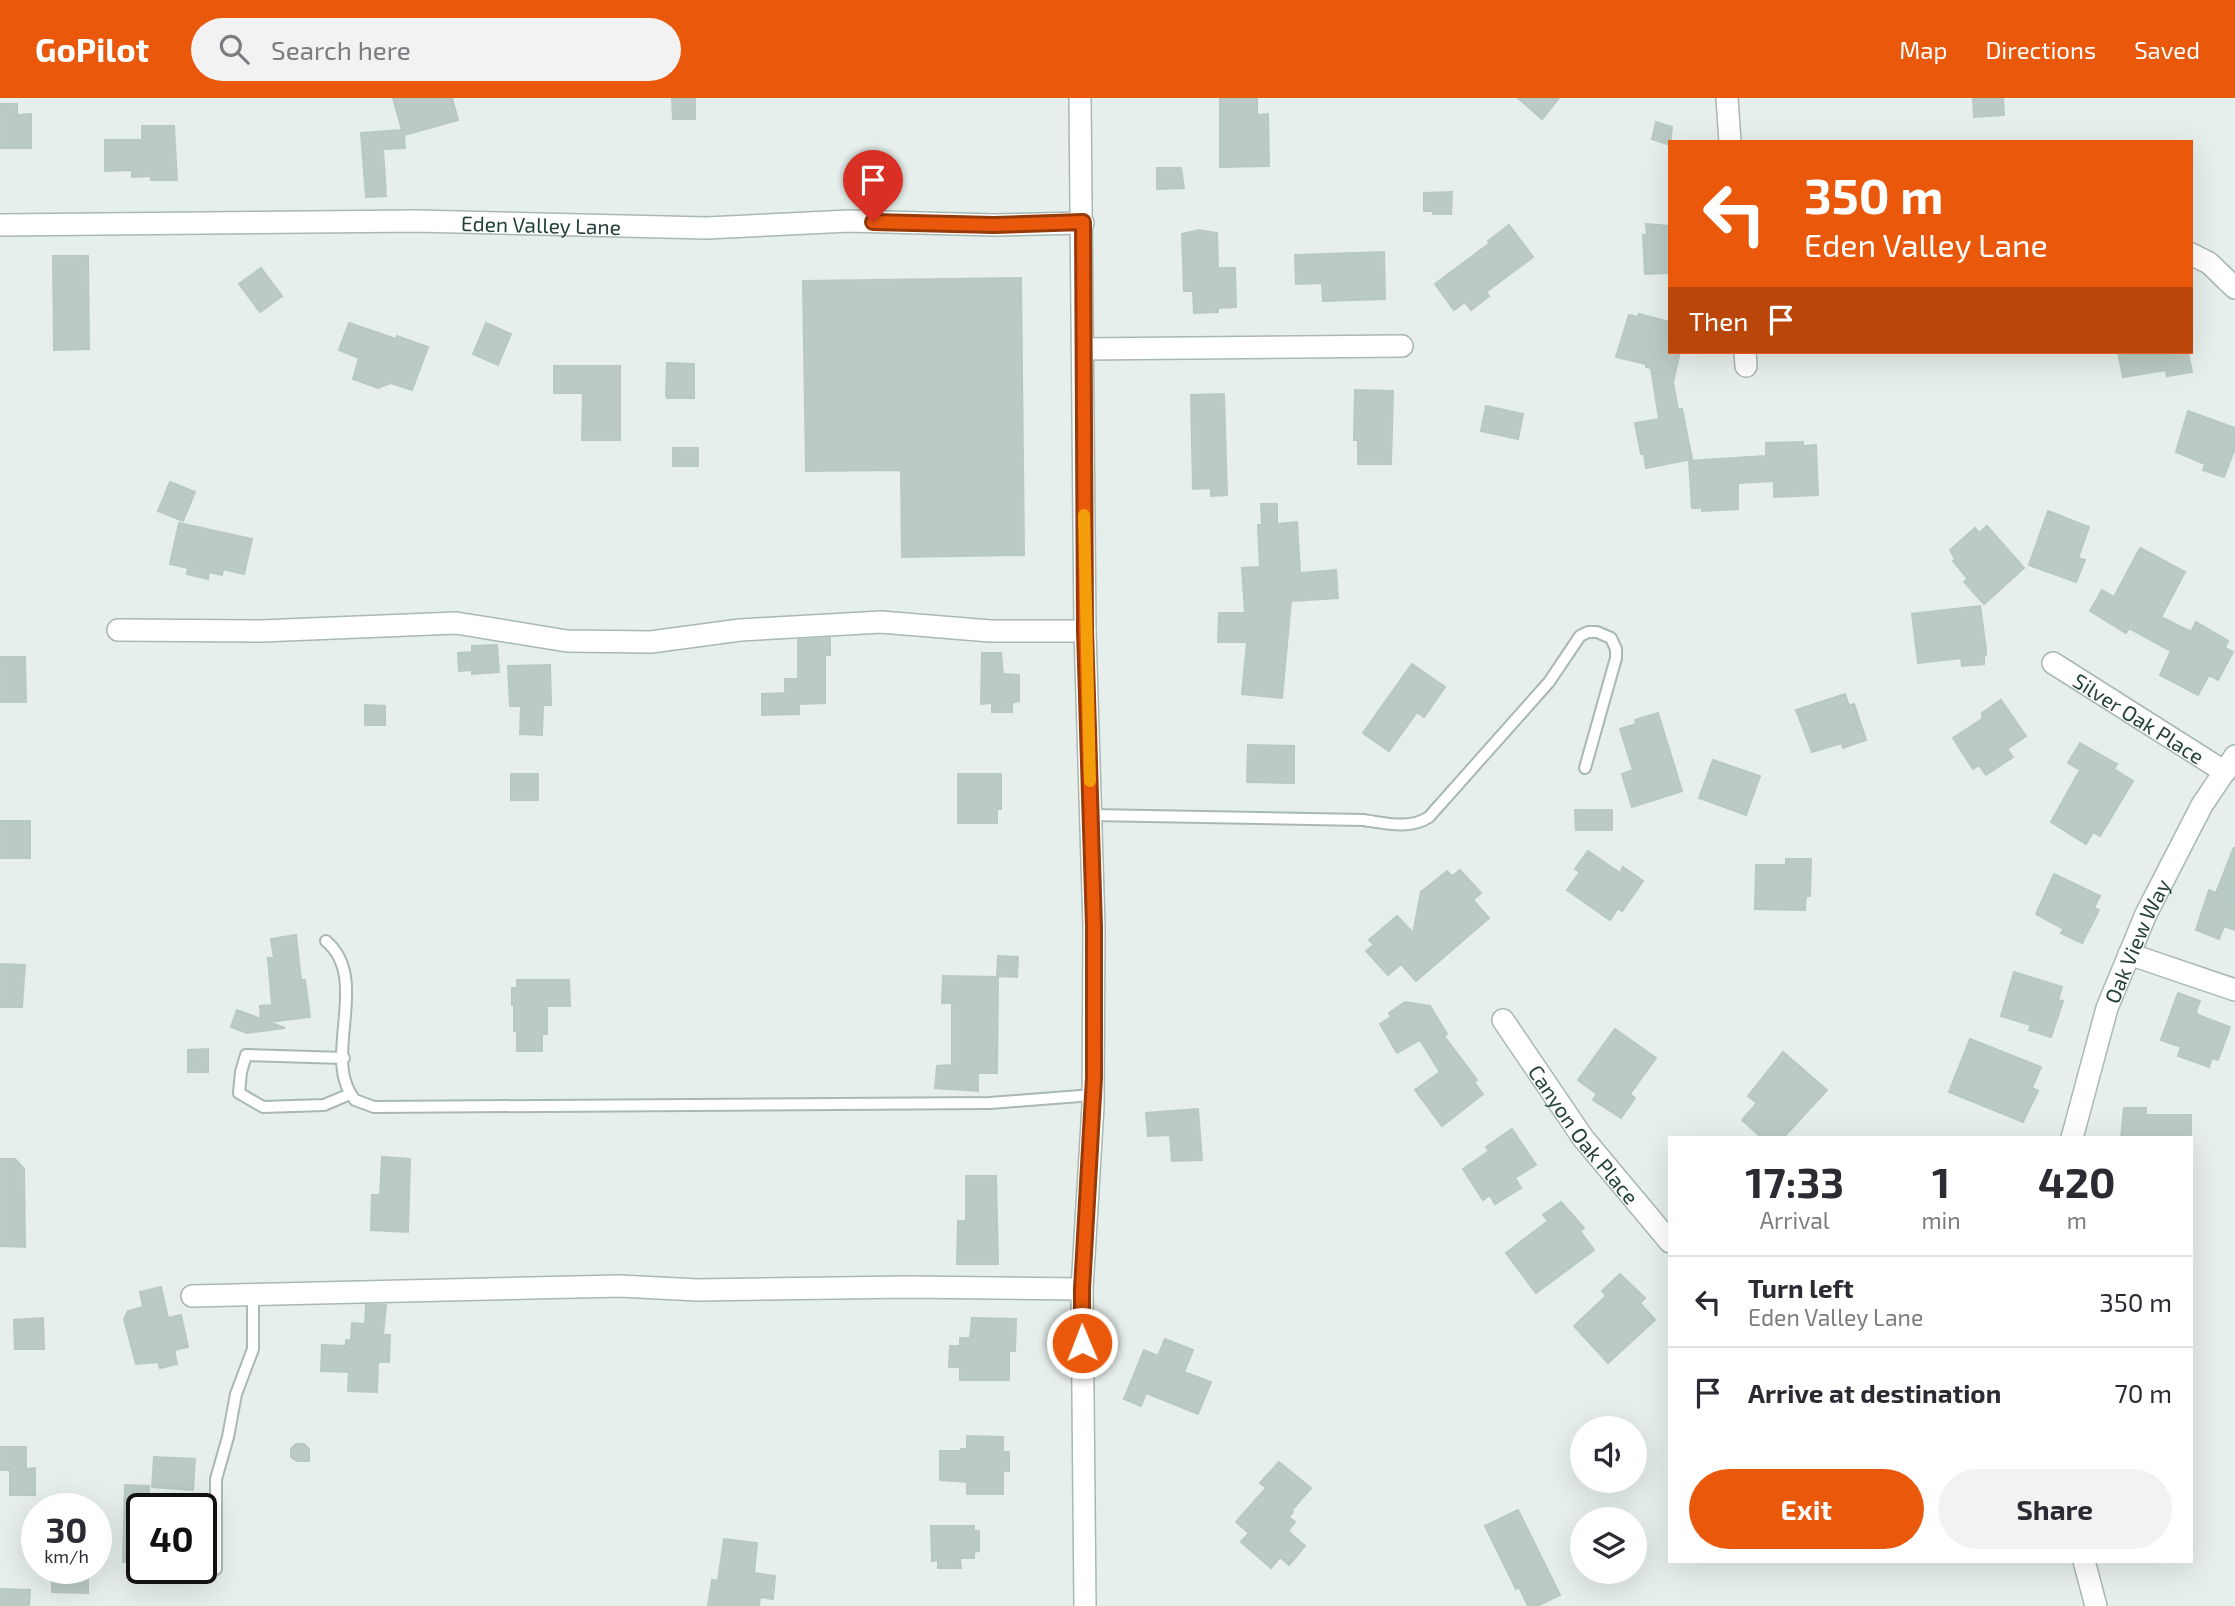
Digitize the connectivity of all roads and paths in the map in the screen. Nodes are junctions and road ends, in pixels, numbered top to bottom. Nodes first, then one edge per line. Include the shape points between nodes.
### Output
1 (1080, 98) edge
2 (1727, 98) edge
3 (1730, 140) edge
4 (1083, 222) junction
5 (0, 225) edge
6 (2193, 255) edge
7 (2235, 288) edge
8 (1402, 346) dead end
9 (1083, 349) junction
10 (118, 630) dead end
11 (1085, 631) junction
12 (2053, 663) dead end
13 (2230, 764) edge
14 (1585, 768) dead end
15 (1091, 815) junction
16 (326, 941) dead end
17 (2129, 954) junction
18 (2235, 990) edge
19 (1503, 1020) dead end
20 (344, 1058) junction
21 (349, 1094) junction
22 (1093, 1094) junction
23 (2073, 1136) edge
24 (1668, 1240) edge
25 (1082, 1289) junction
26 (253, 1294) junction
27 (192, 1296) dead end
28 (216, 1493) edge
29 (2085, 1563) edge
30 (1085, 1606) edge
31 (2096, 1606) edge

1 - 4 street
2 - 3 street
4 - 5 street, Eden Valley Lane via 849,221 706,228 417,221
4 - 9 street
6 - 7 street via 2209,263
8 - 9 street
9 - 11 street
10 - 11 street via 261,631 456,623 567,641 651,642 740,630 881,622 990,631
11 - 15 street
12 - 13 street, Silver Oak Place
13 - 17 street, Oak View Way via 2202,806
14 - 15 lane via 1616,658 1611,638 1597,632 1580,636 1545,687 1423,821 1402,826 1363,820
15 - 22 street
16 - 20 lane via 342,958 346,977
17 - 18 street
17 - 23 street, Oak View Way via 2107,1008
19 - 24 street, Canyon Oak Place via 1583,1138
20 - 21 lane
20 - 21 lane via 246,1055 239,1093 264,1107 324,1105
21 - 22 lane via 374,1107 990,1103
22 - 25 street
25 - 26 street via 620,1286
25 - 30 street
26 - 27 street
26 - 28 lane via 253,1349 236,1394
29 - 31 street

